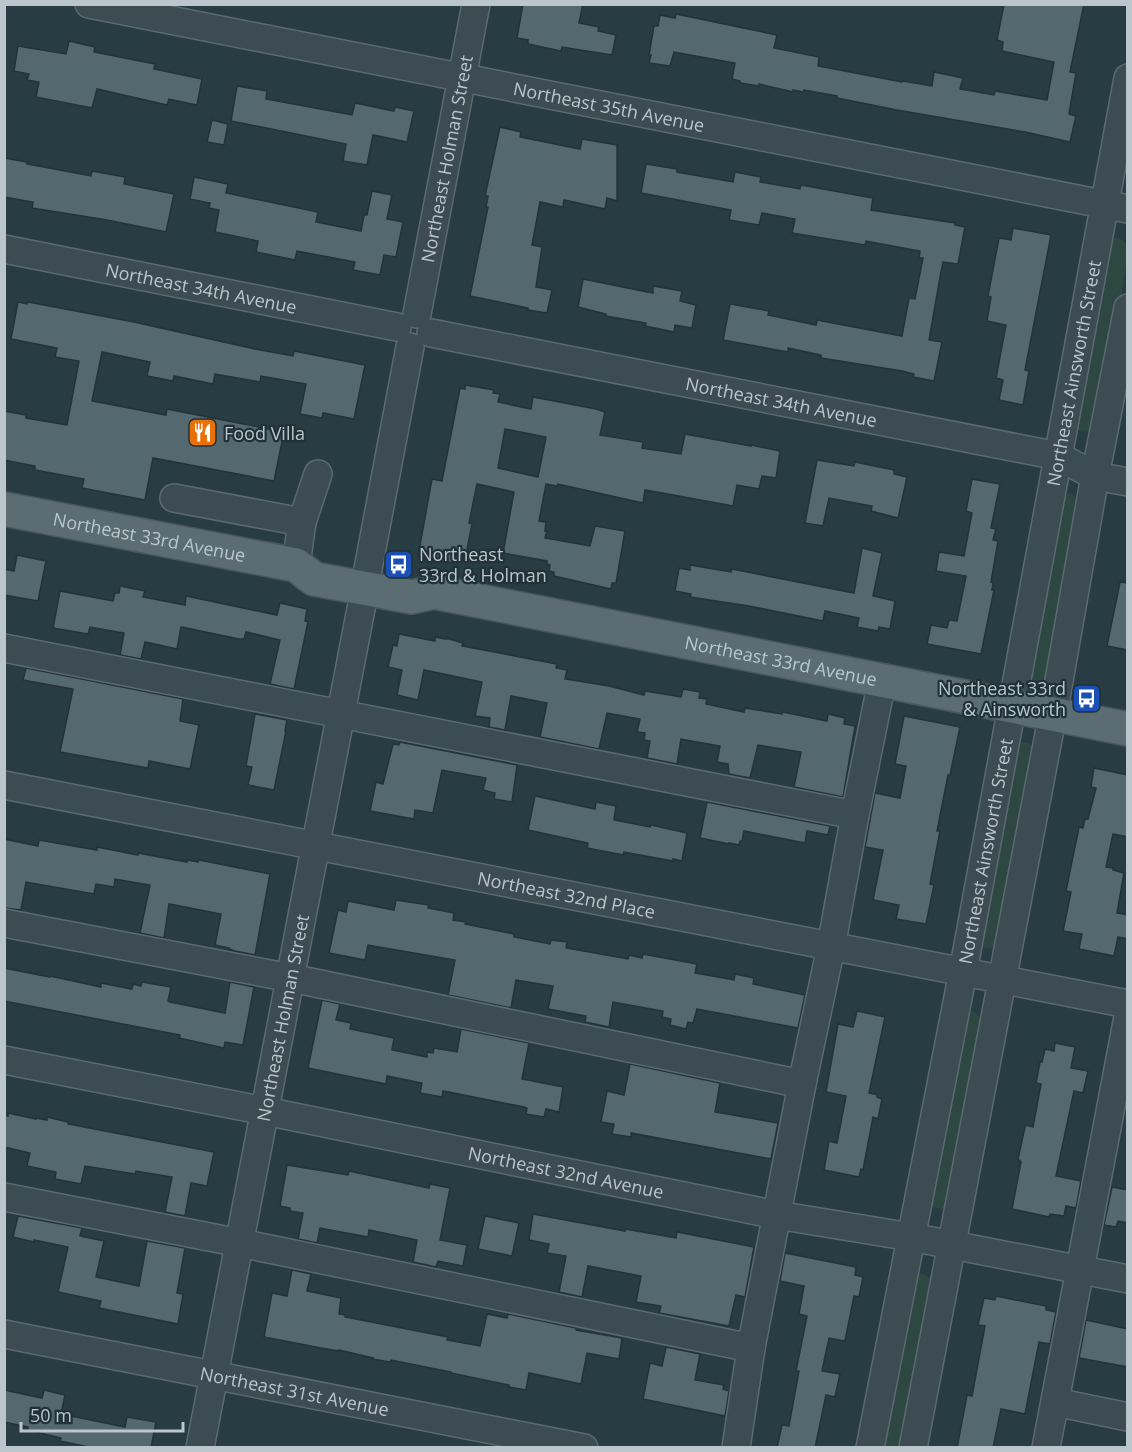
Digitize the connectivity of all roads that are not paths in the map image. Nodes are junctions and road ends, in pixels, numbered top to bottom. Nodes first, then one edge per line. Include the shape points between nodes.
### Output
1 (89, 4) edge
2 (476, 4) edge
3 (1128, 78) edge
4 (462, 79) junction
5 (1116, 206) edge
6 (4, 249) edge
7 (1128, 308) edge
8 (414, 330) junction
9 (1058, 456) junction
10 (318, 474) dead end
11 (1095, 476) junction
12 (1128, 482) edge
13 (174, 498) dead end
14 (4, 509) edge
15 (250, 512) junction
16 (302, 522) junction
17 (243, 555) junction
18 (296, 565) junction
19 (366, 579) junction
20 (4, 648) edge
21 (882, 681) junction
22 (1012, 707) junction
23 (342, 714) junction
24 (1053, 715) junction
25 (1128, 729) edge
26 (4, 785) edge
27 (855, 814) junction
28 (316, 847) junction
29 (4, 923) edge
30 (831, 947) junction
31 (963, 972) junction
32 (291, 978) junction
33 (1002, 980) junction
34 (1128, 1004) edge
35 (1128, 1017) edge
36 (4, 1060) edge
37 (802, 1084) junction
38 (265, 1111) junction
39 (1116, 1138) edge
40 (4, 1197) edge
41 (777, 1215) junction
42 (911, 1237) junction
43 (240, 1243) junction
44 (951, 1244) junction
45 (1080, 1270) junction
46 (1128, 1279) edge
47 (4, 1334) edge
48 (751, 1348) junction
49 (214, 1375) junction
50 (1055, 1402) junction
51 (1128, 1417) edge
52 (200, 1448) edge
53 (584, 1448) edge
54 (736, 1448) edge
55 (870, 1448) edge
56 (913, 1448) edge
57 (1046, 1448) edge

1 - 4 street, Northeast 35th Avenue
2 - 4 street, Northeast Holman Street
3 - 5 street, Northeast Ainsworth Street
4 - 5 street, Northeast 35th Avenue
4 - 8 street, Northeast Holman Street
5 - 9 street, Northeast Ainsworth Street
6 - 8 street, Northeast 34th Avenue
7 - 11 street
8 - 9 street, Northeast 34th Avenue
8 - 19 street, Northeast Holman Street
9 - 11 street, Northeast 34th Avenue
9 - 22 street, Northeast Ainsworth Street
10 - 16 street
11 - 12 street, Northeast 34th Avenue
11 - 24 street
13 - 15 street
14 - 17 main road, Northeast 33rd Avenue
15 - 16 street
15 - 17 street
16 - 18 street
17 - 18 main road, Northeast 33rd Avenue
18 - 19 main road, Northeast 33rd Avenue via 314,579
19 - 21 main road, Northeast 33rd Avenue via 412,597 434,592
19 - 23 street, Northeast Holman Street
20 - 23 street
21 - 22 main road, Northeast 33rd Avenue
21 - 27 street
22 - 24 main road, Northeast 33rd Avenue
22 - 31 street, Northeast Ainsworth Street
23 - 27 street
23 - 28 street, Northeast Holman Street
24 - 25 main road, Northeast 33rd Avenue
24 - 33 street
26 - 28 street, Northeast 32nd Place
27 - 30 street
28 - 30 street, Northeast 32nd Place
28 - 32 street, Northeast Holman Street
29 - 32 street
30 - 31 street, Northeast 32nd Place
30 - 37 street
31 - 33 street, Northeast 32nd Place
31 - 42 street, Northeast Ainsworth Street
32 - 37 street
32 - 38 street, Northeast Holman Street
33 - 34 street, Northeast 32nd Place
33 - 44 street
35 - 39 street
36 - 38 street, Northeast 32nd Avenue
37 - 41 street
38 - 41 street, Northeast 32nd Avenue
38 - 43 street, Northeast Holman Street
39 - 45 street
40 - 43 street
41 - 42 street, Northeast 32nd Avenue
41 - 48 street
42 - 44 street, Northeast 32nd Avenue
42 - 55 street, Northeast Ainsworth Street
43 - 48 street
43 - 49 street, Northeast Holman Street
44 - 45 street, Northeast 32nd Avenue
44 - 56 street
45 - 46 street, Northeast 32nd Avenue
45 - 50 street
47 - 49 street, Northeast 31st Avenue
48 - 54 street
49 - 52 street, Northeast Holman Street
49 - 53 street, Northeast 31st Avenue
50 - 51 street
50 - 57 street

